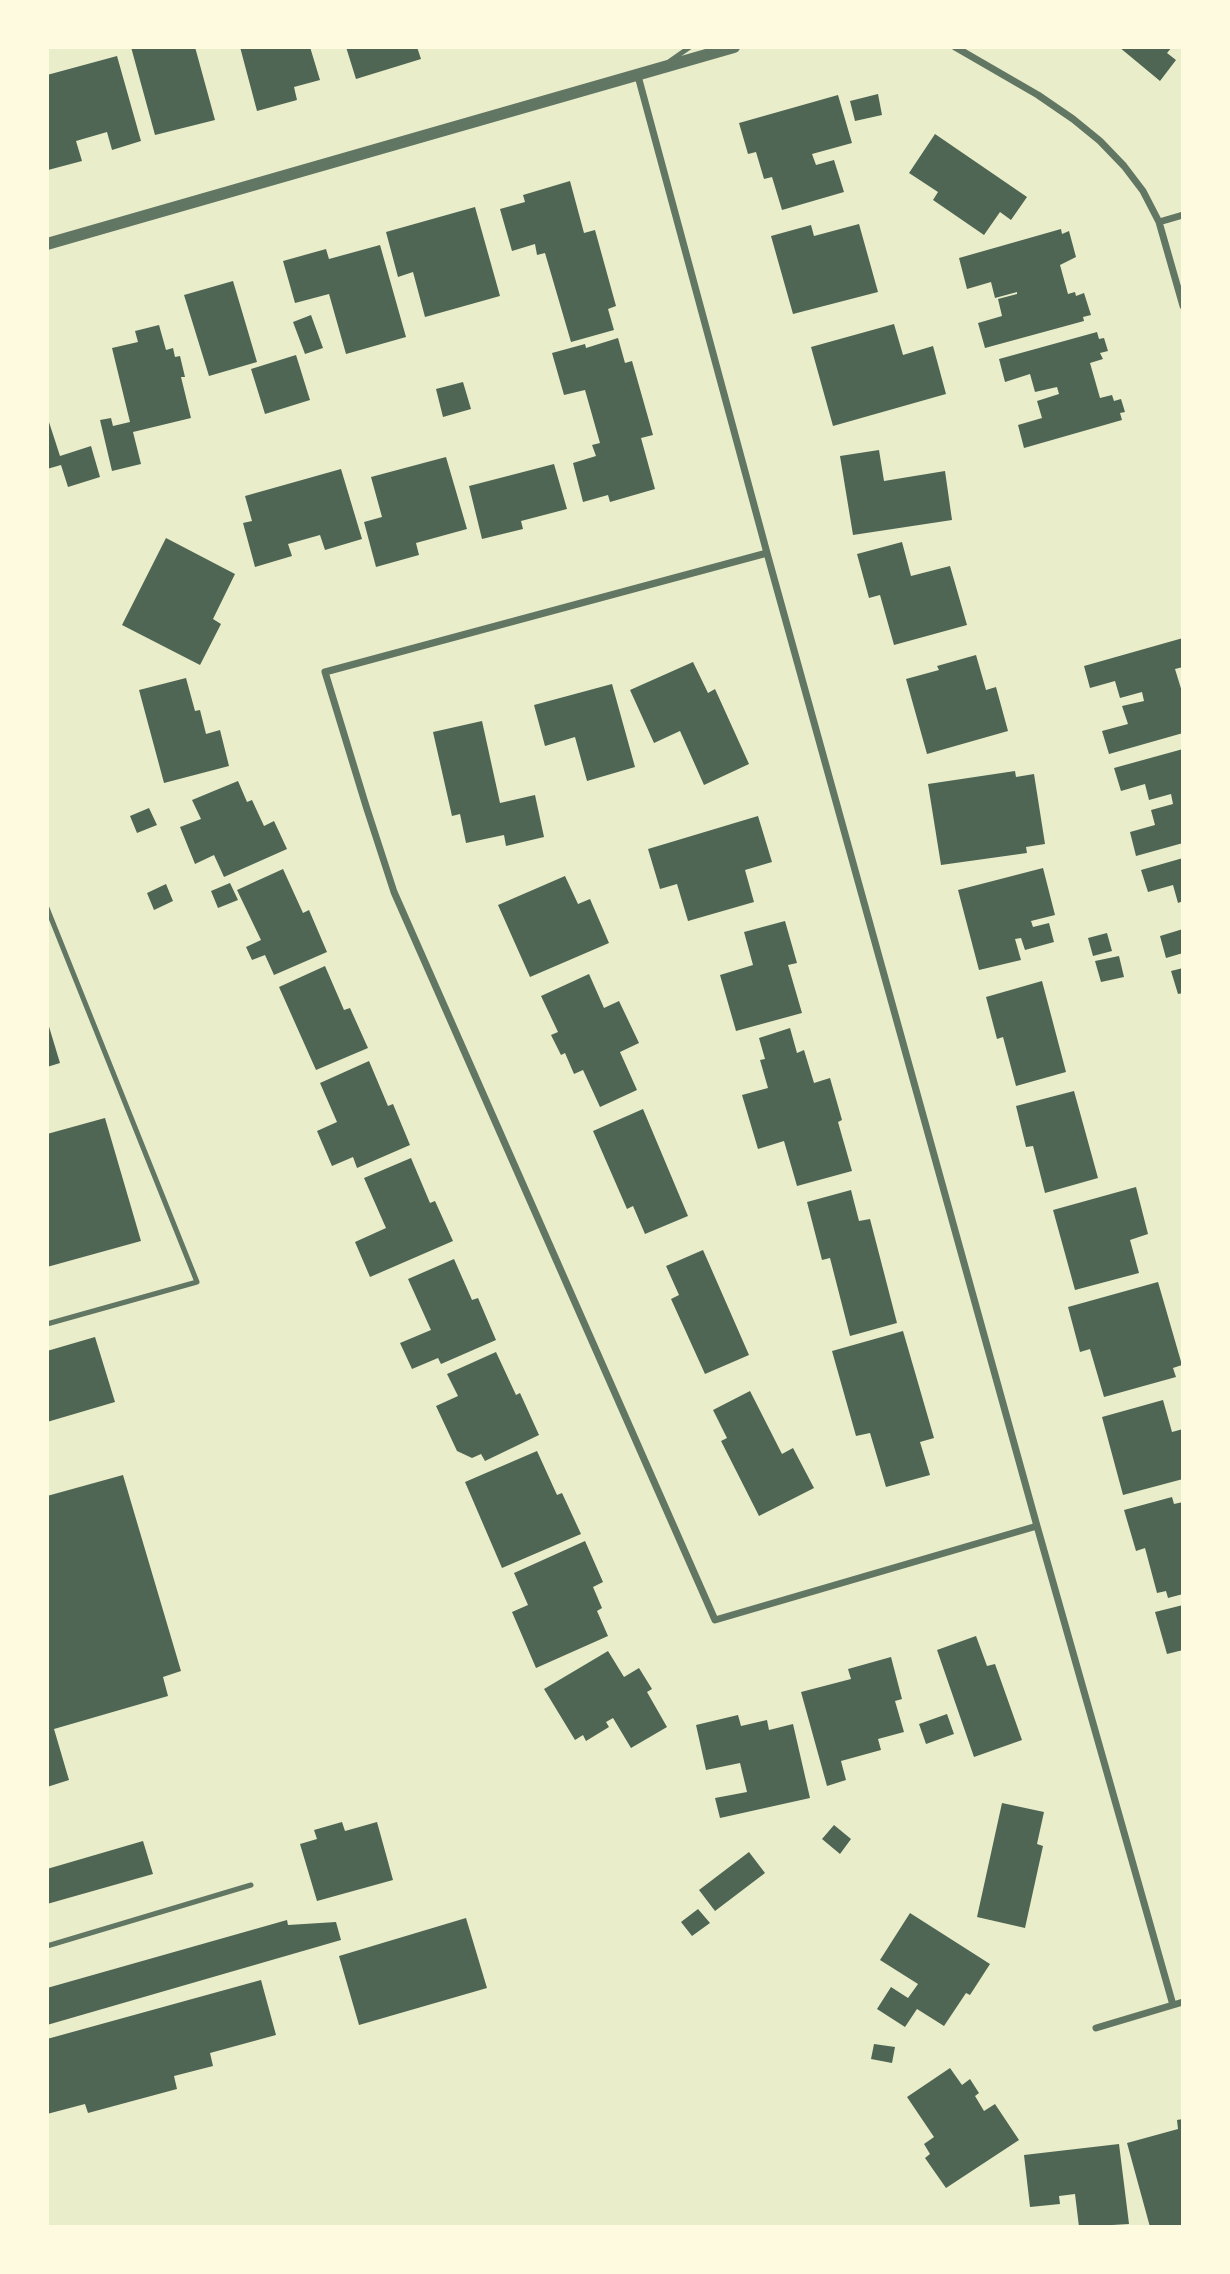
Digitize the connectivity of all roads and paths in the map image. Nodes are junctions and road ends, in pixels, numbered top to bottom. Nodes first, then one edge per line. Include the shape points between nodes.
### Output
1 (690, 47) edge
2 (734, 47) edge
3 (955, 47) edge
4 (645, 74) junction
5 (1183, 215) edge
6 (1159, 222) junction
7 (47, 244) edge
8 (1183, 306) edge
9 (767, 553) junction
10 (47, 908) edge
11 (47, 1324) edge
12 (1037, 1526) junction
13 (251, 1885) dead end
14 (47, 1946) edge
15 (1183, 2002) edge
16 (1173, 2004) junction
17 (1096, 2028) dead end

1 - 4 lane
2 - 4 street
3 - 6 street via 1038,95 1100,141 1143,191
4 - 7 street
4 - 9 street
5 - 6 street
6 - 8 street
9 - 12 street
9 - 12 street via 325,672 394,892 715,1620
10 - 11 lane via 197,1282
12 - 16 street
13 - 14 lane
15 - 16 street
16 - 17 street

